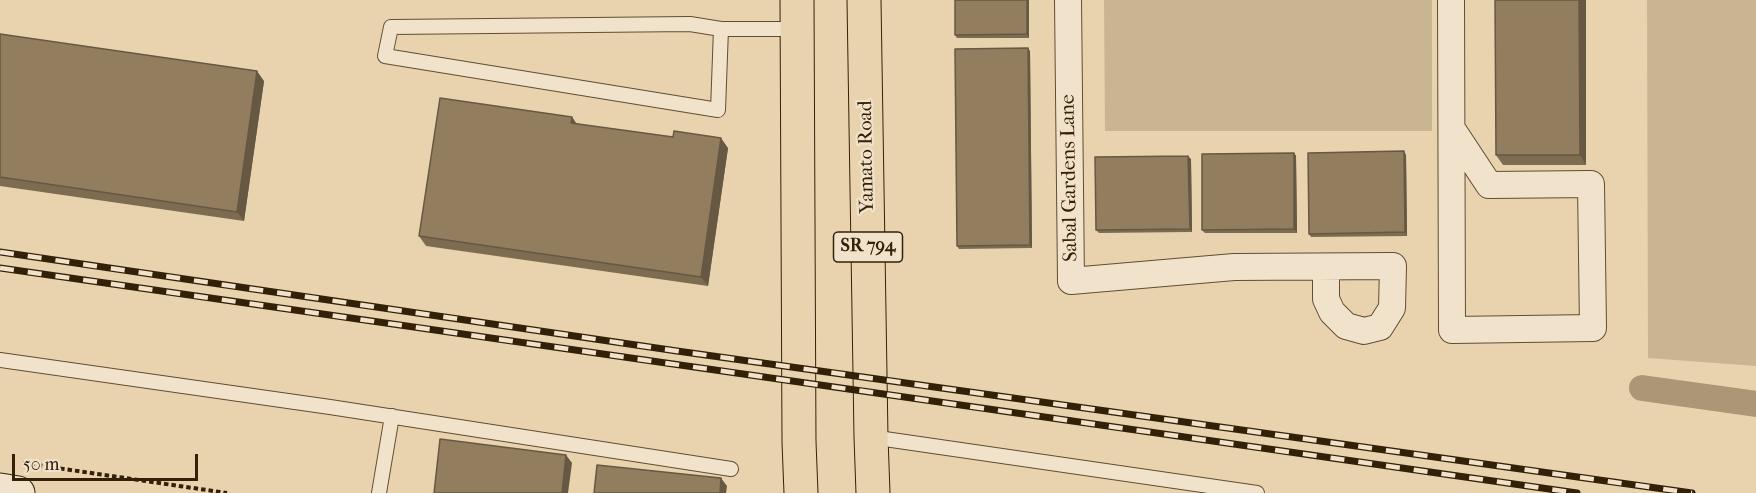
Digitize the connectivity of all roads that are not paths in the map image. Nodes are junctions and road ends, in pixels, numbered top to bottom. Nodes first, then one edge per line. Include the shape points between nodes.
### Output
1 (864, 0) edge
2 (1068, 0) edge
3 (1452, 0) edge
4 (797, 14) edge
5 (721, 29) junction
6 (1452, 129) junction
7 (1326, 267) dead end
8 (0, 360) edge
9 (392, 416) junction
10 (871, 437) junction
11 (731, 469) dead end
12 (18, 478) edge
13 (0, 490) edge
14 (379, 493) edge
15 (801, 493) edge
16 (873, 493) edge
17 (1257, 493) edge

1 - 10 main road, Yamato Road / SR 794
2 - 7 street, Sabal Gardens Lane via 1071,281 1234,267
3 - 6 street
4 - 5 lane
4 - 15 main road
5 - 5 lane via 690,24 391,27 385,56 718,110
6 - 6 street via 1452,330 1593,328 1591,184 1489,185
8 - 9 lane
9 - 11 lane
9 - 14 lane
10 - 16 main road, Yamato Road / SR 794
10 - 17 lane
12 - 13 main road

